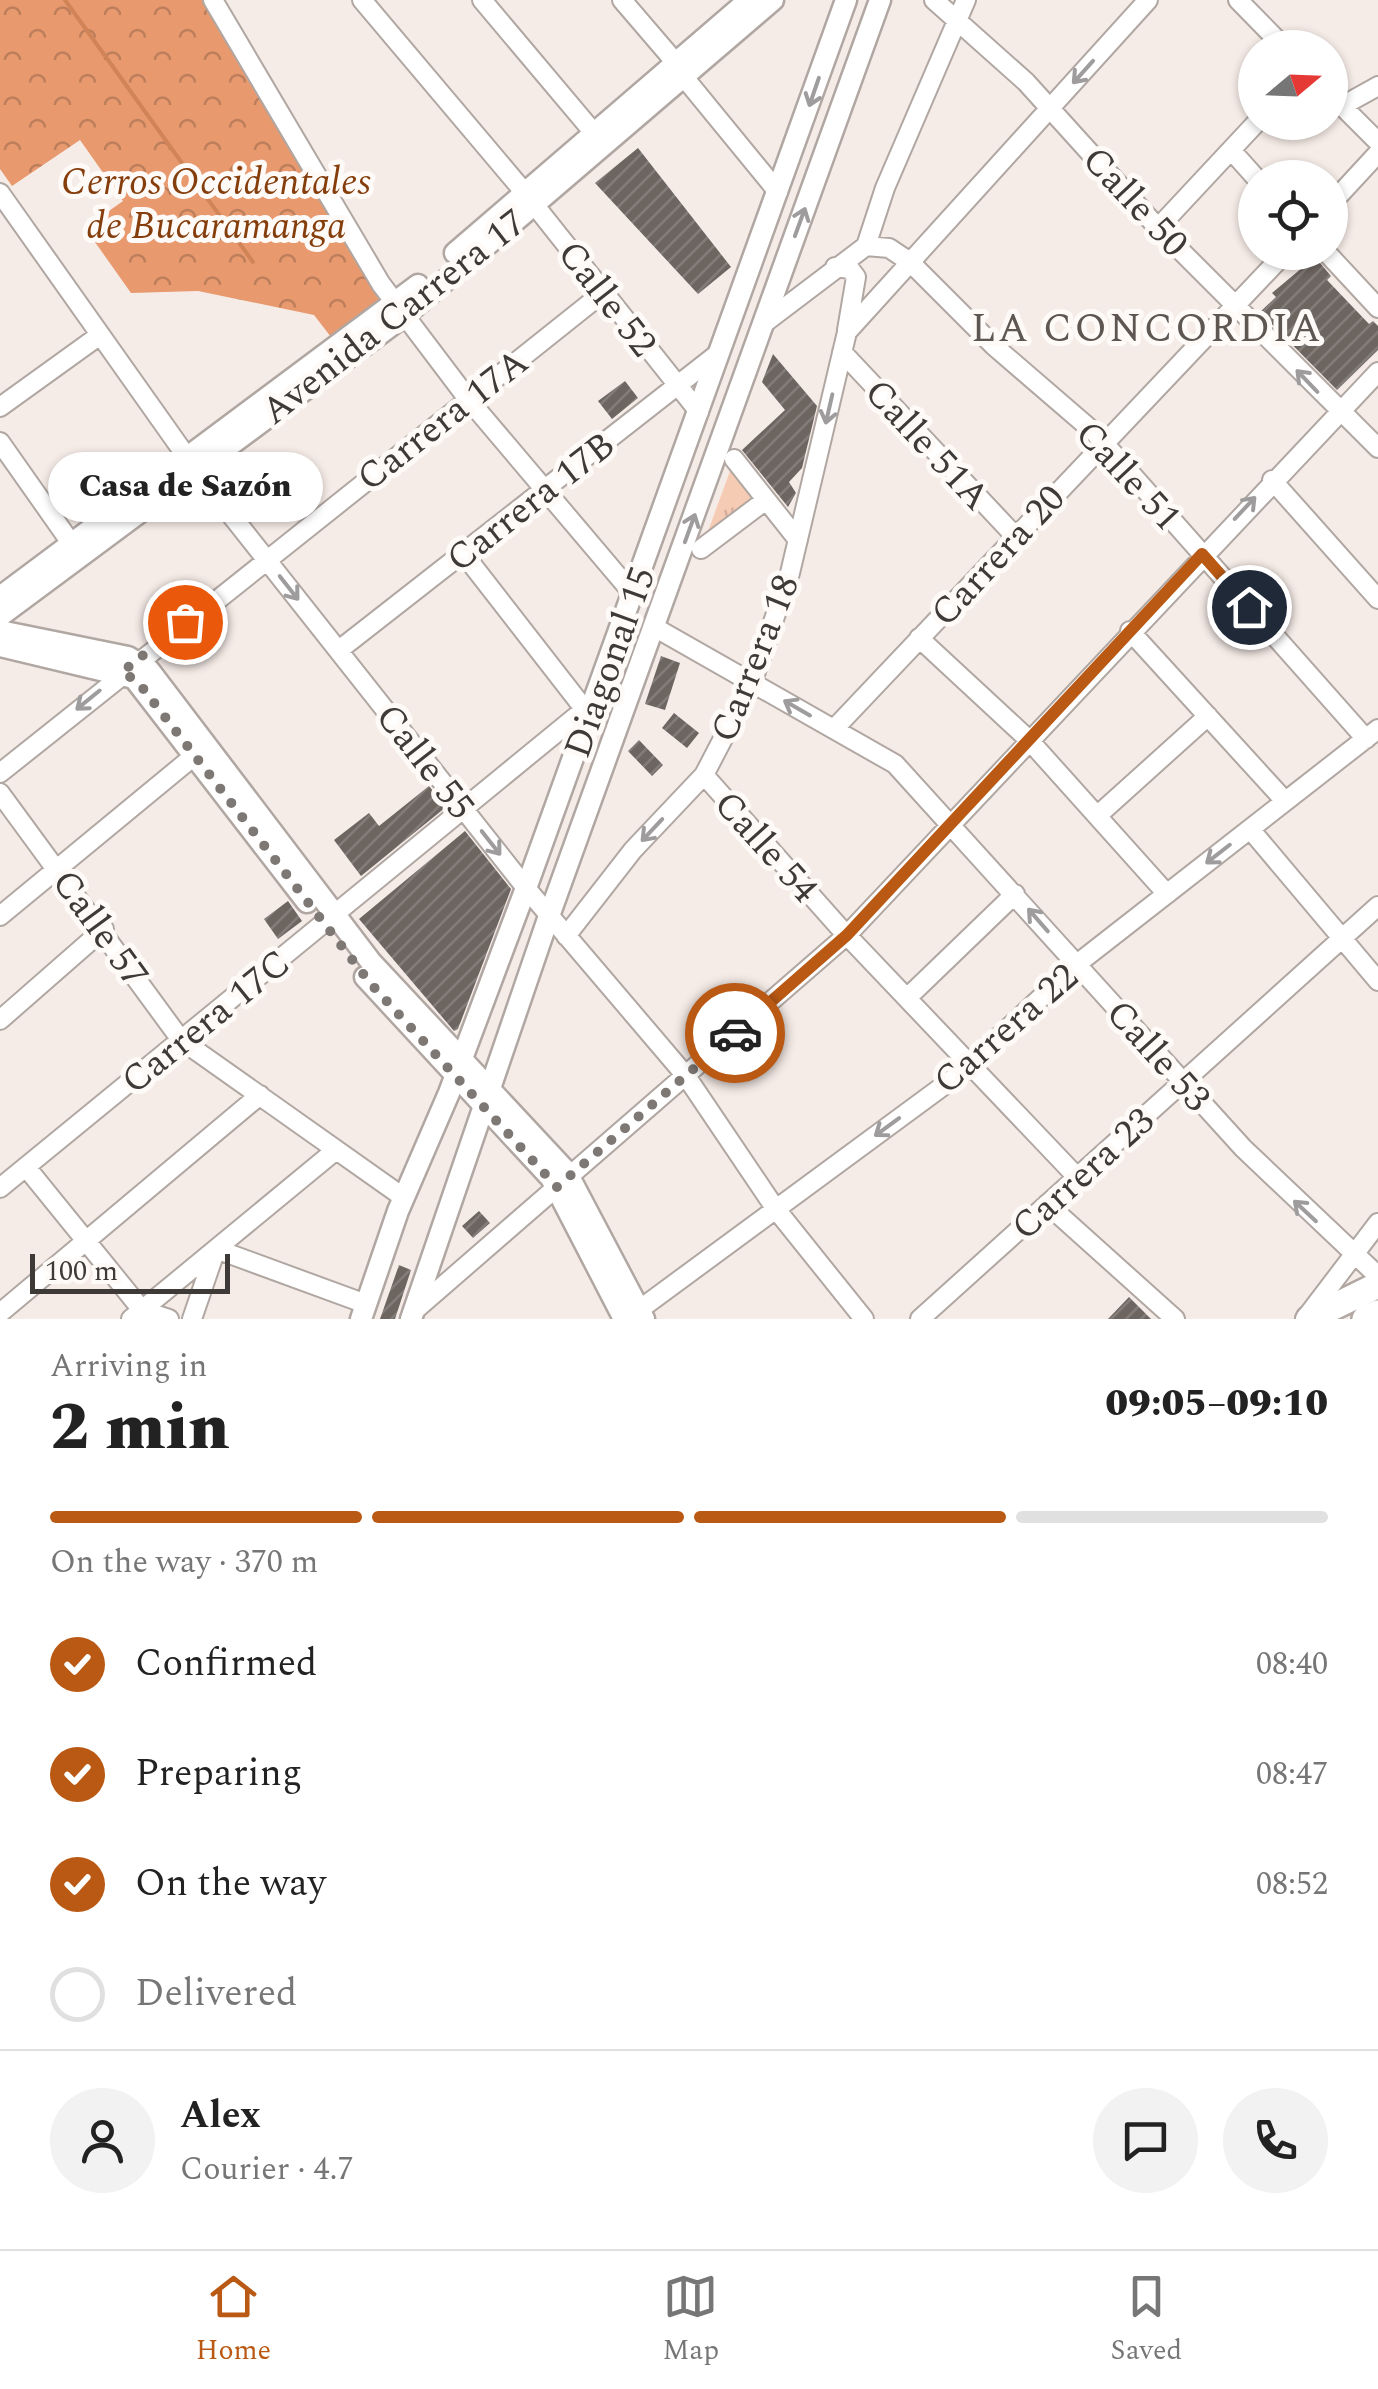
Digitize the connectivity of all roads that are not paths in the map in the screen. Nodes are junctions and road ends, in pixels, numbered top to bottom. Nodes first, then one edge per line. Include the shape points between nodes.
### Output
1 (213, 0) edge
2 (362, 0) edge
3 (482, 0) edge
4 (622, 0) edge
5 (750, 0) edge
6 (772, 0) edge
7 (790, 0) edge
8 (846, 0) edge
9 (880, 0) edge
10 (934, 0) edge
11 (966, 0) edge
12 (1148, 0) edge
13 (1238, 0) edge
14 (954, 22) junction
15 (1267, 30) edge
16 (679, 70) junction
17 (1378, 86) edge
18 (1348, 96) edge
19 (1050, 108) junction
20 (1348, 112) edge
21 (594, 134) junction
22 (1240, 140) edge
23 (1378, 142) edge
24 (1230, 150) junction
25 (1378, 153) edge
26 (1239, 160) edge
27 (1348, 186) edge
28 (778, 192) junction
29 (529, 199) junction
30 (3, 204) edge
31 (1158, 228) junction
32 (866, 246) junction
33 (910, 262) junction
34 (835, 267) junction
35 (1269, 270) edge
36 (1343, 270) edge
37 (604, 292) junction
38 (1235, 306) junction
39 (1378, 308) edge
40 (400, 310) junction
41 (763, 324) junction
42 (846, 332) junction
43 (100, 335) junction
44 (721, 352) junction
45 (842, 352) junction
46 (1378, 372) edge
47 (678, 386) junction
48 (468, 399) junction
49 (0, 407) edge
50 (699, 412) junction
51 (1337, 412) junction
52 (0, 442) edge
53 (1104, 442) junction
54 (1378, 448) edge
55 (734, 459) dead end
56 (191, 462) junction
57 (1272, 480) junction
58 (544, 490) junction
59 (766, 500) junction
60 (1015, 536) junction
61 (798, 540) junction
62 (72, 543) junction
63 (701, 548) dead end
64 (463, 554) junction
65 (1202, 554) junction
66 (266, 558) junction
67 (634, 595) junction
68 (0, 597) edge
69 (1378, 599) edge
70 (0, 616) edge
71 (654, 626) junction
72 (1130, 630) junction
73 (0, 631) edge
74 (919, 638) junction
75 (0, 646) edge
76 (338, 650) junction
77 (129, 666) junction
78 (752, 682) junction
79 (590, 709) junction
80 (1208, 716) junction
81 (834, 729) junction
82 (1372, 734) edge
83 (1028, 738) junction
84 (194, 756) junction
85 (0, 773) edge
86 (704, 775) junction
87 (0, 792) edge
88 (1285, 801) junction
89 (464, 810) junction
90 (1097, 816) junction
91 (950, 822) junction
92 (1250, 829) junction
93 (56, 866) junction
94 (526, 888) junction
95 (1015, 894) junction
96 (1166, 894) junction
97 (1378, 906) edge
98 (0, 916) edge
99 (549, 916) junction
100 (330, 920) junction
101 (104, 929) junction
102 (847, 935) junction
103 (566, 936) junction
104 (1340, 940) junction
105 (1077, 964) junction
106 (1378, 980) edge
107 (906, 998) junction
108 (0, 1020) edge
109 (182, 1040) junction
110 (970, 1064) junction
111 (459, 1067) junction
112 (686, 1076) junction
113 (1183, 1082) junction
114 (260, 1096) junction
115 (487, 1096) junction
116 (336, 1150) junction
117 (26, 1167) junction
118 (1077, 1177) junction
119 (563, 1181) junction
120 (0, 1188) edge
121 (403, 1197) junction
122 (1047, 1204) junction
123 (775, 1208) junction
124 (1378, 1223) edge
125 (86, 1241) junction
126 (216, 1249) junction
127 (1354, 1255) junction
128 (1378, 1276) edge
129 (1378, 1285) edge
130 (363, 1311) edge
131 (0, 1312) edge
132 (1378, 1312) edge
133 (136, 1314) edge
134 (412, 1315) edge
135 (634, 1317) edge
136 (168, 1319) edge
137 (192, 1319) edge
138 (864, 1319) edge
139 (920, 1319) edge
140 (1175, 1319) edge
141 (1307, 1319) edge
142 (1365, 1319) edge

1 - 40 street
2 - 29 street, Calle 52
3 - 21 street
4 - 16 street
5 - 16 main road, Avenida Carrera 17
6 - 16 main road, Avenida Carrera 17
7 - 16 main road via 716,62
8 -> 28 main road, Diagonal 15
41 -> 9 main road, Diagonal 15
10 - 14 street, Calle 50
11 - 14 street
12 -> 19 street
13 - 15 street
14 - 19 street, Calle 50
14 - 32 street
16 - 21 main road, Avenida Carrera 17
16 - 28 street
16 - 29 main road, Avenida Carrera 17
17 - 18 street
19 - 31 street, Calle 50
19 - 33 street
20 - 23 street
21 - 29 main road, Avenida Carrera 17
22 - 24 street
24 - 26 street
24 - 31 street
25 - 27 street
28 - 44 main road, Diagonal 15
29 - 37 street, Calle 52
29 - 40 main road, Avenida Carrera 17
30 - 43 street, Calle 55
31 - 38 street, Calle 50
32 - 33 street, Calle 51 via 889,248
32 - 34 street
33 - 42 street
33 - 53 street, Calle 51
34 - 41 street
34 - 42 street, Carrera 18 via 856,277
35 - 38 street, Carrera 20
36 - 39 street
37 - 47 street, Calle 52
37 - 48 street, Carrera 17A
51 -> 38 street, Calle 50
38 - 53 street, Carrera 20
40 - 48 street
40 - 56 main road, Avenida Carrera 17
71 -> 41 main road, Diagonal 15
42 - 45 street, Carrera 18
43 - 49 street
43 - 56 street, Calle 55
44 - 47 street, Carrera 17B
44 - 50 main road, Diagonal 15
45 - 60 street, Calle 51A
45 -> 61 street, Carrera 18
46 - 51 street
47 - 50 street, Calle 52
47 - 58 street, Carrera 17B
48 - 58 street
48 - 66 street, Carrera 17A
50 - 67 main road, Diagonal 15
51 - 54 street, Calle 50
51 - 57 street
52 - 62 street
53 - 60 street, Carrera 20
53 - 65 street, Calle 51
55 - 59 street
56 - 62 main road, Avenida Carrera 17
56 - 66 street, Calle 55
56 - 70 main road, Avenida Carrera 17
65 -> 57 street
57 - 69 street
58 - 64 street, Carrera 17B
58 - 67 street
59 - 61 street
59 - 63 street
60 - 74 street, Carrera 20
61 - 78 street, Carrera 18
62 - 68 main road, Avenida Carrera 17
64 - 76 street, Carrera 17B
64 - 79 street
65 - 72 street
65 - 82 street, Calle 51
66 -> 76 street, Calle 55
66 - 77 street, Carrera 17A
67 - 79 main road, Diagonal 15
71 - 78 street, Calle 53
71 - 99 main road, Diagonal 15
72 - 80 street
72 - 83 street
73 - 77 main road
74 - 81 street, Carrera 20
74 - 83 street
75 - 77 main road
76 - 89 street, Calle 55
77 - 84 main road
77 -> 85 street, Carrera 17A
77 - 100 main road via 149,670
81 -> 78 street, Calle 53
78 - 86 street, Carrera 18
79 - 89 street, Carrera 17C
79 - 94 main road, Diagonal 15
80 - 88 street
80 - 90 street
81 - 91 street, Calle 53 via 895,764
82 - 88 street, Carrera 22
83 - 90 street
83 - 91 street
84 - 93 street
84 - 100 main road
86 - 102 street, Calle 54
86 -> 103 street, Carrera 18 via 633,850
87 - 93 street, Calle 57
88 - 92 street, Carrera 22
89 -> 94 street, Calle 55
89 - 100 street, Carrera 17C
90 - 96 street
91 - 95 street, Calle 53
91 - 102 street
92 -> 96 street, Carrera 22
92 - 104 street
93 - 98 street
93 - 101 street, Calle 57
94 - 99 street, Calle 55
94 - 111 main road, Diagonal 15
105 -> 95 street, Calle 53
95 - 107 street
96 - 105 street, Carrera 22
97 - 104 street, Carrera 23
99 - 103 street, Calle 55
99 - 115 main road, Diagonal 15
100 - 109 street, Carrera 17C
100 - 111 main road
101 - 108 street
101 - 109 street, Calle 57
102 - 107 street, Calle 54
102 - 112 street
103 - 112 street, Calle 55
104 - 106 street
104 - 113 street, Carrera 23
105 - 110 street, Carrera 22
105 - 113 street, Calle 53
107 - 110 street, Calle 54
109 - 114 street, Calle 57
109 - 117 street, Carrera 17C
110 - 118 street, Calle 54
110 -> 123 street, Carrera 22
111 - 115 main road
111 - 121 main road, Diagonal 15
112 - 119 street
112 - 123 street, Calle 55
113 - 118 street, Carrera 23
127 -> 113 street, Calle 53
114 - 116 street, Calle 57
114 - 125 street
115 - 119 main road
115 - 134 main road, Diagonal 15
116 - 121 street, Calle 57
116 - 126 street
117 - 120 street, Carrera 17C
117 - 125 street
118 - 122 street, Carrera 23
119 - 134 street
119 - 135 main road
121 - 130 main road, Diagonal 15
122 - 139 street, Carrera 23
122 - 140 street
123 - 135 street, Carrera 22
123 - 138 street, Calle 55
124 - 127 street
125 - 131 street
125 - 133 street
126 - 130 street
126 - 133 street
126 - 137 street
127 - 128 street, Calle 53
127 - 141 street
129 - 141 highway
132 - 142 highway
133 - 136 street

